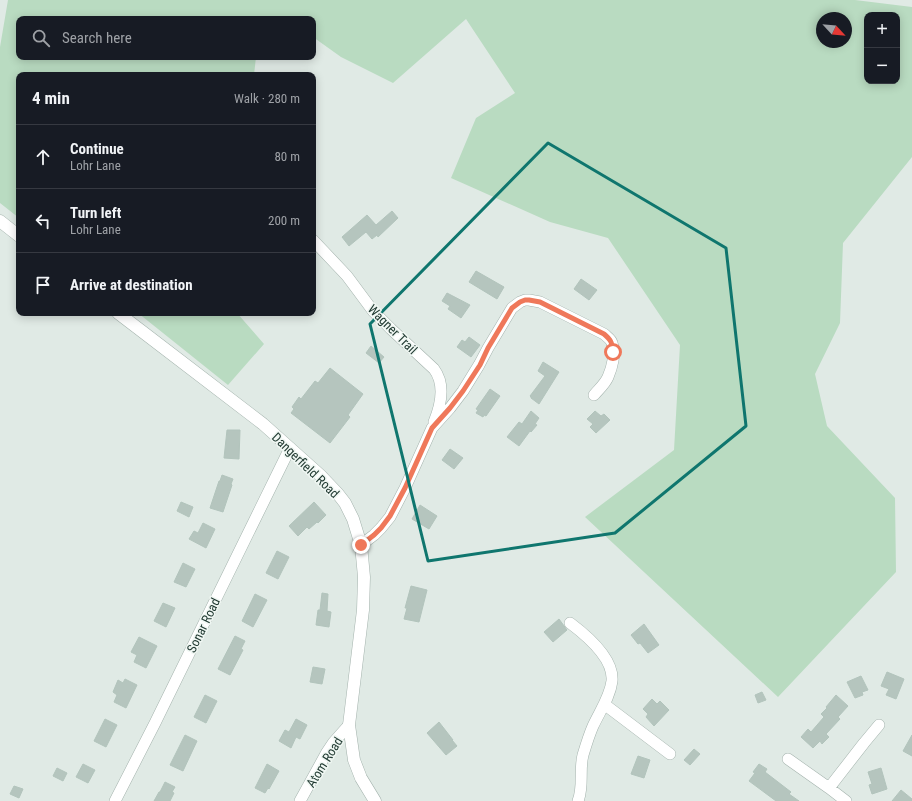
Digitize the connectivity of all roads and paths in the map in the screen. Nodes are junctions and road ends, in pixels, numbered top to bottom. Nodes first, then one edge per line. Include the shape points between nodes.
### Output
1 (0, 221) edge
2 (16, 234) edge
3 (316, 243) edge
4 (122, 316) edge
5 (594, 395) dead end
6 (432, 428) junction
7 (290, 448) junction
8 (361, 545) junction
9 (570, 622) dead end
10 (604, 704) junction
11 (349, 725) junction
12 (879, 725) dead end
13 (670, 754) dead end
14 (788, 759) dead end
15 (829, 788) junction
16 (115, 801) edge
17 (300, 801) edge
18 (375, 801) edge
19 (578, 801) edge
20 (846, 801) edge

1 - 2 street
3 - 6 street, Wagner Trail via 347,276 373,311 438,373 441,394
4 - 7 street, Dangerfield Road via 263,424
5 - 6 street via 611,369 613,352 610,339 540,302 525,300 512,308 463,391
6 - 8 street via 390,516 378,532
7 - 8 street, Dangerfield Road via 320,475 345,503
7 - 16 street, Sonar Road
8 - 11 street, Dangerfield Road via 364,577 363,610
9 - 10 street via 599,649 610,668 612,680
10 - 13 street
10 - 19 street via 582,756 581,792
11 - 17 street, Atom Road via 333,743
11 - 18 street, Dangerfield Road via 354,760
12 - 15 street
14 - 15 street
15 - 20 street

